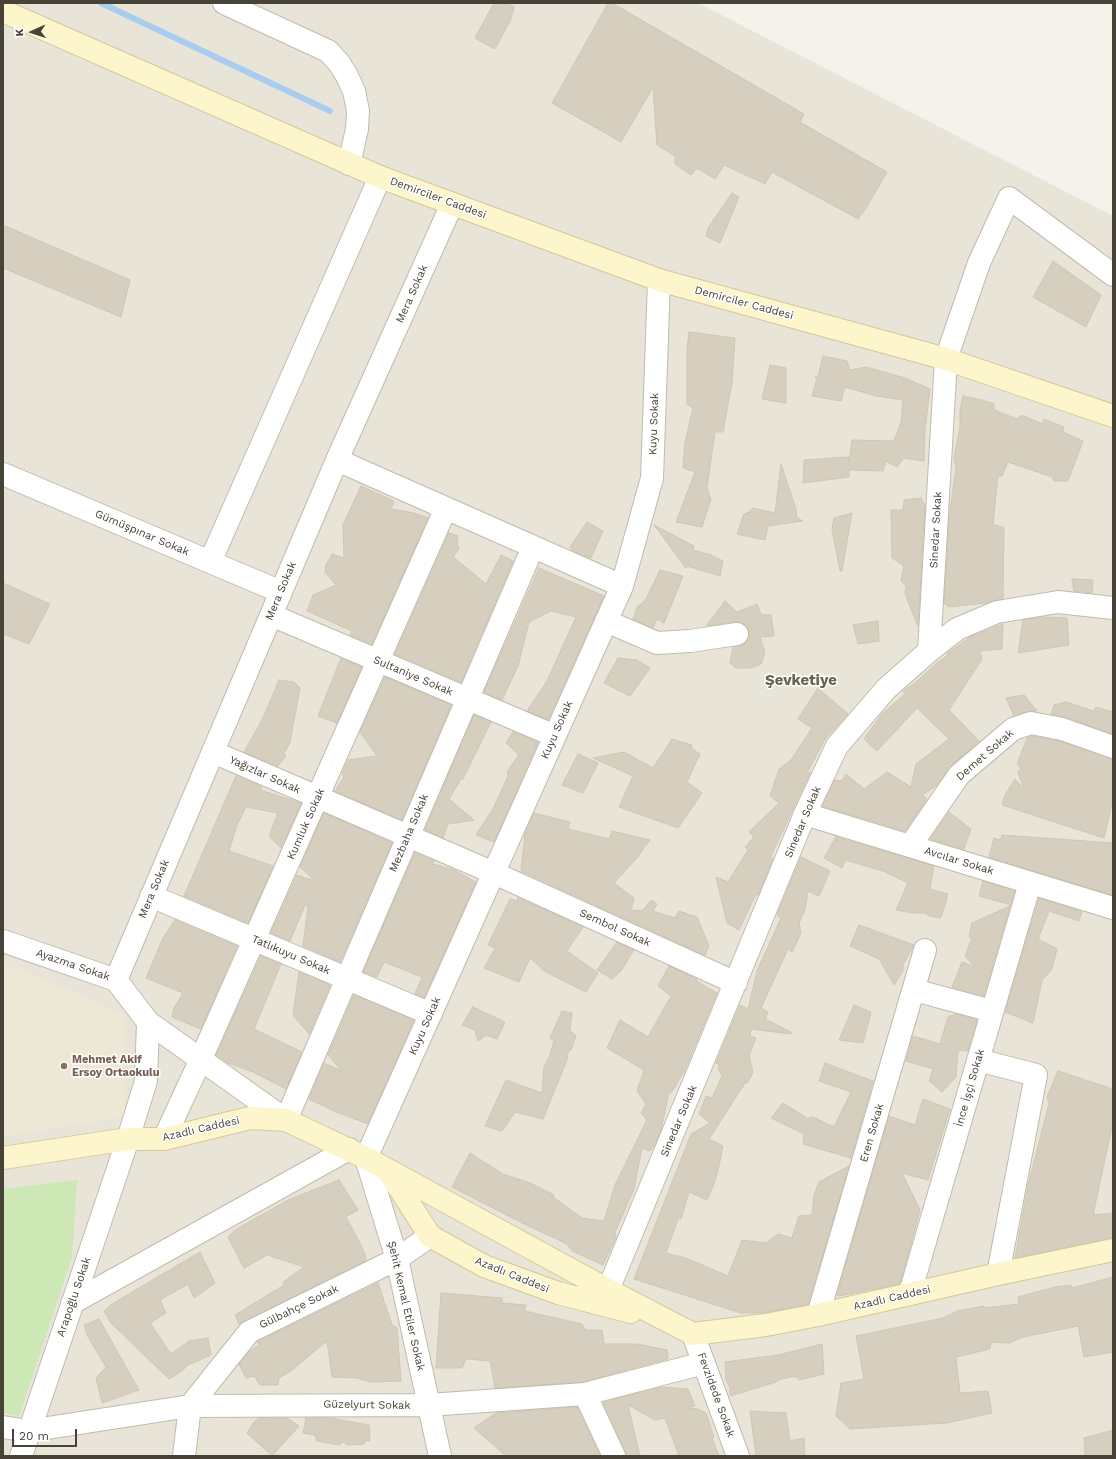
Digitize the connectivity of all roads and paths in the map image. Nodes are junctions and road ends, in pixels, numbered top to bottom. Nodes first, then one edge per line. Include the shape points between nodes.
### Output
1 (224, 3) edge
2 (3, 11) edge
3 (349, 164) junction
4 (380, 177) junction
5 (452, 204) junction
6 (1113, 275) edge
7 (659, 280) junction
8 (946, 359) junction
9 (1113, 416) edge
10 (337, 460) junction
11 (3, 474) edge
12 (446, 508) junction
13 (533, 547) junction
14 (210, 562) junction
15 (622, 586) junction
16 (280, 592) junction
17 (1113, 608) edge
18 (271, 615) junction
19 (606, 621) junction
20 (738, 634) dead end
21 (929, 650) junction
22 (378, 661) junction
23 (468, 699) junction
24 (555, 736) junction
25 (1113, 747) edge
26 (212, 752) junction
27 (318, 798) junction
28 (805, 814) junction
29 (408, 836) junction
30 (910, 846) junction
31 (494, 873) junction
32 (1030, 883) junction
33 (151, 896) junction
34 (1113, 908) edge
35 (254, 940) junction
36 (3, 941) edge
37 (925, 950) dead end
38 (347, 979) junction
39 (116, 980) junction
40 (736, 983) junction
41 (914, 990) junction
42 (992, 1011) junction
43 (431, 1014) junction
44 (148, 1022) junction
45 (978, 1060) junction
46 (200, 1061) junction
47 (286, 1120) junction
48 (128, 1139) junction
49 (164, 1139) junction
50 (357, 1154) junction
51 (3, 1158) edge
52 (389, 1171) junction
53 (430, 1236) junction
54 (1113, 1250) edge
55 (397, 1259) junction
56 (998, 1274) junction
57 (608, 1290) junction
58 (910, 1294) junction
59 (72, 1303) junction
60 (818, 1315) junction
61 (672, 1322) junction
62 (694, 1334) junction
63 (704, 1363) junction
64 (585, 1394) junction
65 (190, 1406) junction
66 (429, 1406) junction
67 (3, 1427) edge
68 (28, 1431) junction
69 (21, 1456) edge
70 (184, 1456) edge
71 (440, 1456) edge
72 (614, 1456) edge
73 (738, 1456) edge

1 - 3 street via 328,51 338,63 354,91 358,111 357,129
2 - 3 street, Demirciler Caddesi
3 - 4 street, Demirciler Caddesi
4 - 5 street, Demirciler Caddesi
4 - 14 street
5 - 7 street, Demirciler Caddesi
5 - 10 street, Mera Sokak
6 - 8 street, Sinedar Sokak via 1009,198 979,263
7 - 8 street, Demirciler Caddesi
7 - 15 street, Kuyu Sokak via 652,478
8 - 9 street, Demirciler Caddesi
8 - 21 street, Sinedar Sokak
10 - 12 street
10 - 16 street, Mera Sokak
11 - 14 street, Gümüşpınar Sokak
12 - 13 street
12 - 22 street, Kumluk Sokak
13 - 15 street
13 - 23 street, Mezbaha Sokak
14 - 16 street, Gümüşpınar Sokak
15 - 19 street, Kuyu Sokak
16 - 18 street, Mera Sokak
17 - 21 street via 1058,602 997,612 957,629
18 - 22 street, Sultaniye Sokak
18 - 26 street, Mera Sokak
19 - 20 street via 657,643
19 - 24 street, Kuyu Sokak
21 - 28 street, Sinedar Sokak via 886,689 837,746
22 - 23 street, Sultaniye Sokak
22 - 27 street, Kumluk Sokak
23 - 24 street, Sultaniye Sokak
23 - 29 street, Mezbaha Sokak
24 - 31 street, Kuyu Sokak
25 - 30 street, Demet Sokak via 1062,729 1031,723 1013,729 959,775
26 - 27 street, Yağızlar Sokak
26 - 33 street, Mera Sokak
27 - 29 street, Yağızlar Sokak
27 - 35 street, Kumluk Sokak
28 - 30 street, Avcılar Sokak
28 - 40 street, Sinedar Sokak
29 - 31 street, Yağızlar Sokak
29 - 38 street, Mezbaha Sokak
30 - 32 street, Avcılar Sokak
31 - 40 street, Sembol Sokak
31 - 43 street, Kuyu Sokak
32 - 34 street, Avcılar Sokak
32 - 42 street, İnce İşçi Sokak
33 - 35 street, Tatlıkuyu Sokak
33 - 39 street, Mera Sokak
35 - 38 street, Tatlıkuyu Sokak
35 - 46 street, Kumluk Sokak
36 - 39 street, Ayazma Sokak
37 - 41 street, Eren Sokak
38 - 43 street, Tatlıkuyu Sokak
38 - 47 street, Mezbaha Sokak
39 - 44 street, Ayazma Sokak
40 - 57 street, Sinedar Sokak
41 - 42 street
41 - 60 street, Eren Sokak
42 - 45 street, İnce İşçi Sokak
43 - 50 street, Kuyu Sokak
44 - 46 street, Ayazma Sokak
44 - 48 street via 146,1081
45 - 56 street via 1036,1075
45 - 58 street, İnce İşçi Sokak
46 - 47 street, Ayazma Sokak
46 - 49 street, Kumluk Sokak
47 - 49 street, Azadlı Caddesi via 250,1118
47 - 50 street, Azadlı Caddesi
48 - 49 street, Azadlı Caddesi
48 - 51 street, Azadlı Caddesi
48 - 59 street, Arapoğlu Sokak
50 - 52 street, Azadlı Caddesi
50 - 55 street, Şehit Kemal Etiler Sokak
50 - 59 street
52 - 53 street, Azadlı Caddesi
52 - 57 street, Azadlı Caddesi
53 - 55 street, Gülbahçe Sokak
53 - 61 street, Azadlı Caddesi via 484,1266 558,1293
54 - 56 street, Azadlı Caddesi
55 - 65 street, Gülbahçe Sokak via 249,1332
55 - 66 street, Şehit Kemal Etiler Sokak
56 - 58 street, Azadlı Caddesi
57 - 61 street, Azadlı Caddesi
58 - 60 street, Azadlı Caddesi
59 - 68 street, Arapoğlu Sokak
60 - 62 street, Azadlı Caddesi via 766,1325
61 - 62 street, Azadlı Caddesi
62 - 63 street, Fevzidede Sokak
63 - 64 street, Güzelyurt Sokak
63 - 73 street, Fevzidede Sokak
64 - 66 street, Güzelyurt Sokak
64 - 72 street
65 - 66 street, Güzelyurt Sokak
65 - 68 street, Güzelyurt Sokak
65 - 70 street
66 - 71 street, Şehit Kemal Etiler Sokak
67 - 68 street, Güzelyurt Sokak
68 - 69 street, Arapoğlu Sokak

